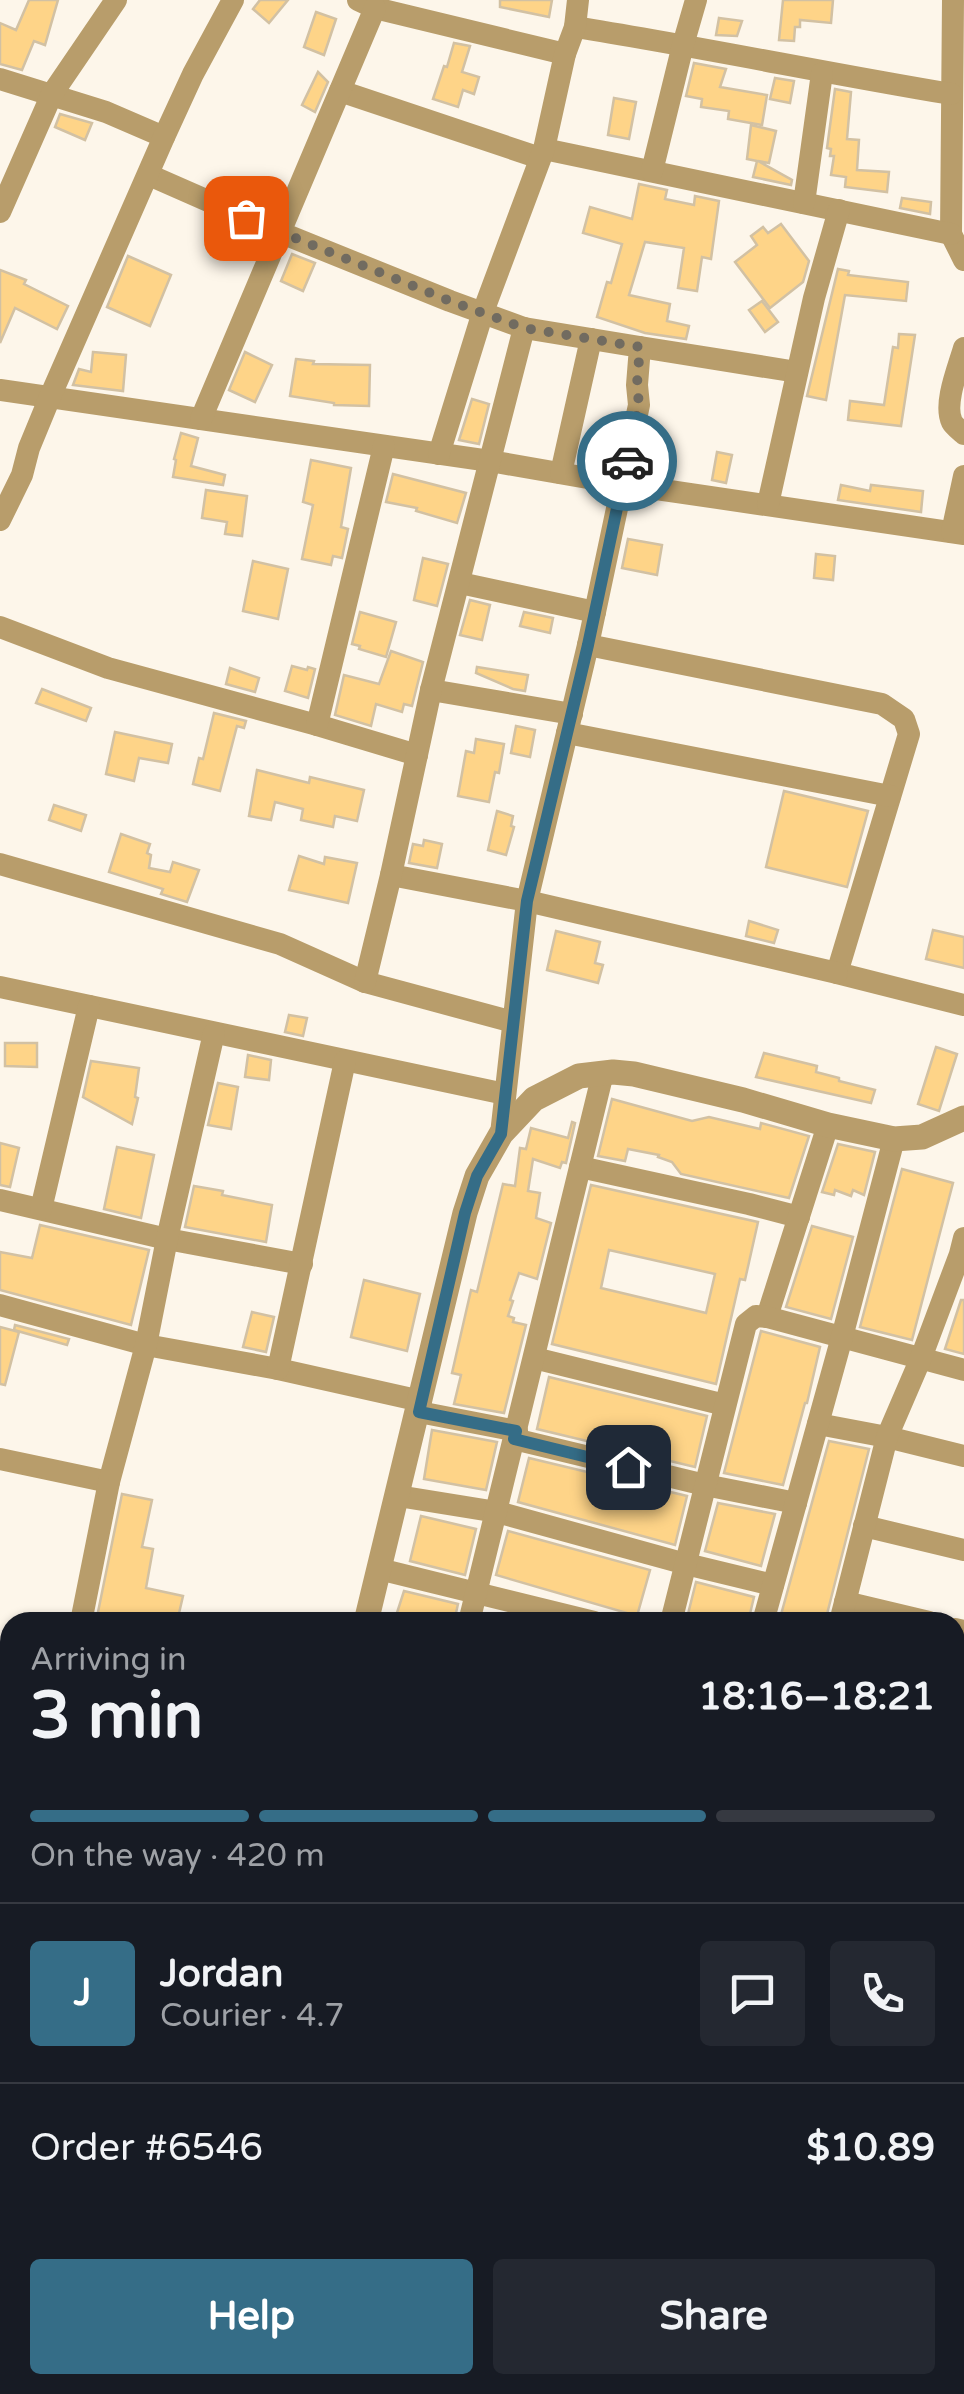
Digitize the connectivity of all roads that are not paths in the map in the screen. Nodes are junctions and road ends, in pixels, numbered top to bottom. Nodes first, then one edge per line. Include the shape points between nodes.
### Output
1 (116, 0) edge
2 (233, 0) edge
3 (578, 0) edge
4 (696, 0) edge
5 (953, 0) edge
6 (367, 4) edge
7 (575, 27) junction
8 (683, 44) junction
9 (565, 54) junction
10 (822, 73) junction
11 (0, 79) edge
12 (340, 91) junction
13 (52, 94) junction
14 (951, 94) junction
15 (164, 138) junction
16 (542, 154) junction
17 (652, 171) junction
18 (149, 174) junction
19 (804, 203) junction
20 (839, 210) junction
21 (0, 212) edge
22 (278, 232) junction
23 (951, 234) junction
24 (964, 260) edge
25 (483, 312) junction
26 (524, 328) junction
27 (591, 339) junction
28 (640, 347) junction
29 (964, 348) edge
30 (798, 372) junction
31 (0, 390) edge
32 (50, 398) junction
33 (200, 419) junction
34 (964, 434) edge
35 (384, 446) junction
36 (439, 454) junction
37 (490, 461) junction
38 (561, 474) junction
39 (964, 476) edge
40 (622, 484) junction
41 (768, 504) junction
42 (0, 520) edge
43 (958, 533) edge
44 (460, 583) junction
45 (595, 612) junction
46 (0, 627) edge
47 (588, 645) junction
48 (431, 690) junction
49 (569, 724) junction
50 (317, 726) junction
51 (417, 755) junction
52 (890, 796) junction
53 (0, 864) edge
54 (391, 876) junction
55 (527, 901) junction
56 (837, 974) junction
57 (365, 982) junction
58 (0, 987) edge
59 (964, 1005) edge
60 (89, 1006) junction
61 (513, 1022) junction
62 (214, 1032) junction
63 (346, 1060) junction
64 (603, 1073) junction
65 (504, 1094) junction
66 (964, 1118) edge
67 (828, 1124) junction
68 (501, 1134) junction
69 (952, 1134) edge
70 (894, 1139) junction
71 (580, 1167) junction
72 (0, 1200) edge
73 (41, 1209) junction
74 (798, 1217) junction
75 (167, 1239) junction
76 (963, 1249) edge
77 (302, 1264) junction
78 (0, 1306) edge
79 (767, 1317) junction
80 (842, 1337) junction
81 (146, 1345) junction
82 (534, 1358) junction
83 (921, 1358) junction
84 (278, 1370) junction
85 (964, 1370) edge
86 (724, 1405) junction
87 (420, 1406) junction
88 (818, 1424) junction
89 (515, 1435) junction
90 (886, 1438) junction
91 (964, 1456) edge
92 (0, 1459) edge
93 (109, 1482) junction
94 (705, 1485) junction
95 (398, 1496) junction
96 (796, 1503) junction
97 (497, 1512) junction
98 (864, 1526) junction
99 (964, 1550) edge
100 (686, 1564) junction
101 (379, 1569) junction
102 (773, 1585) junction
103 (477, 1593) junction
104 (83, 1612) edge
105 (368, 1612) edge
106 (472, 1612) edge
107 (554, 1612) edge
108 (674, 1612) edge
109 (766, 1612) edge
110 (842, 1612) edge

1 - 13 street
2 - 15 street
3 - 7 street
4 - 8 street
5 - 14 street
6 - 9 street
6 - 12 street
7 - 8 street
7 - 9 street
8 - 10 street
8 - 17 street
9 - 16 street
10 - 14 street
10 - 19 street
11 - 13 street
12 - 16 street
12 - 22 street
13 - 15 street
13 - 21 street
14 - 23 street
15 - 18 street
16 - 17 street
16 - 25 street
17 - 19 street
18 - 22 street
18 - 32 street
19 - 20 street
20 - 23 street
20 - 30 street
22 - 25 street
22 - 33 street
23 - 24 street
25 - 26 street
25 - 36 street
26 - 27 street
26 - 37 street
27 - 28 street
27 - 38 street
28 - 30 street
28 - 40 street via 639,405
29 - 34 street via 950,398 953,424
30 - 41 street
31 - 32 street
32 - 33 street
32 - 42 street
33 - 35 street
35 - 36 street
35 - 50 street
36 - 37 street
37 - 38 street
37 - 44 street
38 - 40 street
39 - 43 street
40 - 41 street
40 - 45 street
41 - 43 street
44 - 45 street
44 - 48 street
45 - 47 street
46 - 50 street via 108,668
47 - 49 street
47 - 52 street via 882,704 904,720 909,734
48 - 49 street
48 - 51 street
49 - 52 street
49 - 55 street
50 - 51 street
51 - 54 street
52 - 56 street
53 - 57 street via 280,944
54 - 55 street
54 - 57 street
55 - 56 street
55 - 61 street
56 - 59 street
57 - 61 street
58 - 60 street
60 - 62 street
60 - 73 street
61 - 65 street
62 - 63 street
62 - 75 street
63 - 65 street
63 - 77 street
64 - 67 street via 634,1074
64 - 68 street via 579,1076 534,1099
64 - 71 street
65 - 68 street
66 - 69 street
67 - 70 street
67 - 74 street
68 - 87 street via 465,1213
69 - 70 street
70 - 80 street
71 - 74 street
71 - 82 street
72 - 73 street
73 - 75 street
74 - 79 street
75 - 77 street
75 - 81 street
76 - 83 street
77 - 84 street
78 - 81 street
79 - 80 street
79 - 86 street via 746,1324
80 - 83 street
80 - 88 street
81 - 84 street
81 - 93 street
82 - 86 street
82 - 89 street
83 - 85 street
83 - 90 street
84 - 87 street
86 - 94 street
87 - 89 street
87 - 95 street
88 - 90 street
88 - 96 street
89 - 94 street
89 - 97 street
90 - 91 street
90 - 98 street
92 - 93 street
93 - 104 street
94 - 96 street
94 - 100 street
95 - 97 street
95 - 101 street
96 - 102 street
97 - 100 street
97 - 103 street
98 - 99 street
98 - 110 street
100 - 102 street
100 - 108 street
101 - 103 street
101 - 105 street
102 - 109 street
103 - 106 street
103 - 107 street

